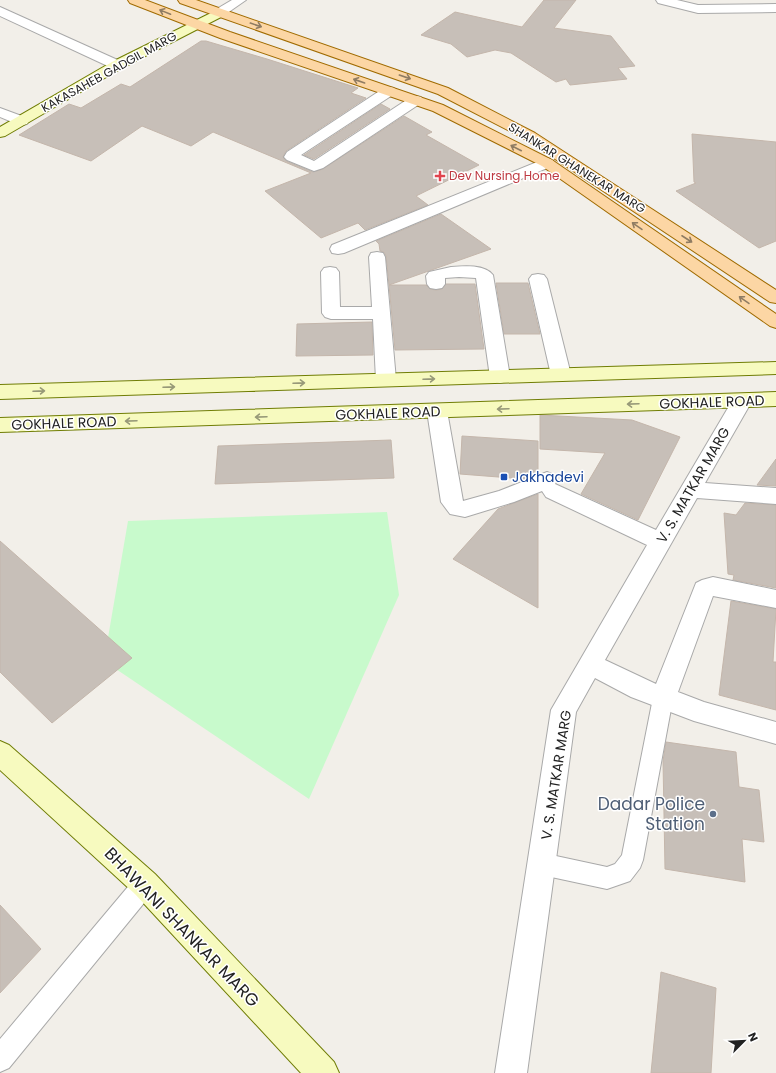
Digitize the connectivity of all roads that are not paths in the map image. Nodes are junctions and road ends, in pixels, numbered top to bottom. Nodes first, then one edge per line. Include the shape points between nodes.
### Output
1 (134, 0) edge
2 (184, 0) edge
3 (240, 0) edge
4 (662, 0) edge
5 (752, 1) edge
6 (776, 7) edge
7 (0, 12) edge
8 (219, 13) junction
9 (20, 20) junction
10 (197, 25) junction
11 (6, 26) dead end
12 (117, 65) junction
13 (389, 91) junction
14 (416, 100) junction
15 (0, 112) edge
16 (22, 121) junction
17 (0, 133) edge
18 (546, 163) junction
19 (338, 250) dead end
20 (377, 257) dead end
21 (330, 272) dead end
22 (538, 279) dead end
23 (436, 284) dead end
24 (776, 298) edge
25 (380, 313) junction
26 (776, 322) edge
27 (776, 368) edge
28 (561, 375) junction
29 (500, 377) junction
30 (386, 380) junction
31 (0, 392) edge
32 (776, 399) edge
33 (742, 401) junction
34 (443, 411) junction
35 (0, 425) edge
36 (455, 457) dead end
37 (691, 490) junction
38 (776, 496) edge
39 (661, 542) junction
40 (776, 599) edge
41 (590, 664) junction
42 (664, 698) junction
43 (776, 733) edge
44 (0, 753) edge
45 (542, 864) junction
46 (145, 884) junction
47 (0, 1058) edge
48 (323, 1073) edge
49 (511, 1073) edge

10 -> 1 main road
2 - 8 main road, SHANKAR GHANEKAR MARG
3 - 8 street, KAKASAHEB GADGIL MARG
4 - 6 street via 698,9
5 - 6 street
7 - 9 street
8 - 10 main road, KAKASAHEB GADGIL MARG
8 -> 24 main road, SHANKAR GHANEKAR MARG via 443,91 530,136
9 - 11 street
9 - 12 street
10 - 12 main road, KAKASAHEB GADGIL MARG
13 -> 10 main road
12 - 16 main road, KAKASAHEB GADGIL MARG
13 - 14 main road
13 - 14 street via 292,157 314,166 318,165
18 -> 14 main road via 438,108
15 - 16 street
16 - 17 main road, KAKASAHEB GADGIL MARG
18 - 19 street
26 -> 18 main road
20 - 25 street
21 - 25 street via 331,313
22 - 28 street
23 - 29 street via 435,276 442,273 476,272 484,275
25 - 30 street
27 - 28 main road
28 - 29 main road
30 -> 29 main road
31 -> 30 main road
32 - 33 main road, GOKHALE ROAD
33 -> 34 main road, GOKHALE ROAD
33 - 37 street, V. S. MATKAR MARG
34 -> 35 main road, GOKHALE ROAD
34 - 36 street
34 - 39 street via 452,502 459,510 550,485
37 - 38 street
37 - 39 street, V. S. MATKAR MARG
39 - 41 street, V. S. MATKAR MARG
40 - 42 street via 713,586 706,587
41 - 42 street
41 - 45 street, V. S. MATKAR MARG via 564,710
42 - 43 street via 703,713
42 - 45 lane via 632,860 622,873 607,878
44 - 46 main road, BHAWANI SHANKAR MARG
45 - 49 street, V. S. MATKAR MARG
46 - 47 lane
46 - 48 main road, BHAWANI SHANKAR MARG

